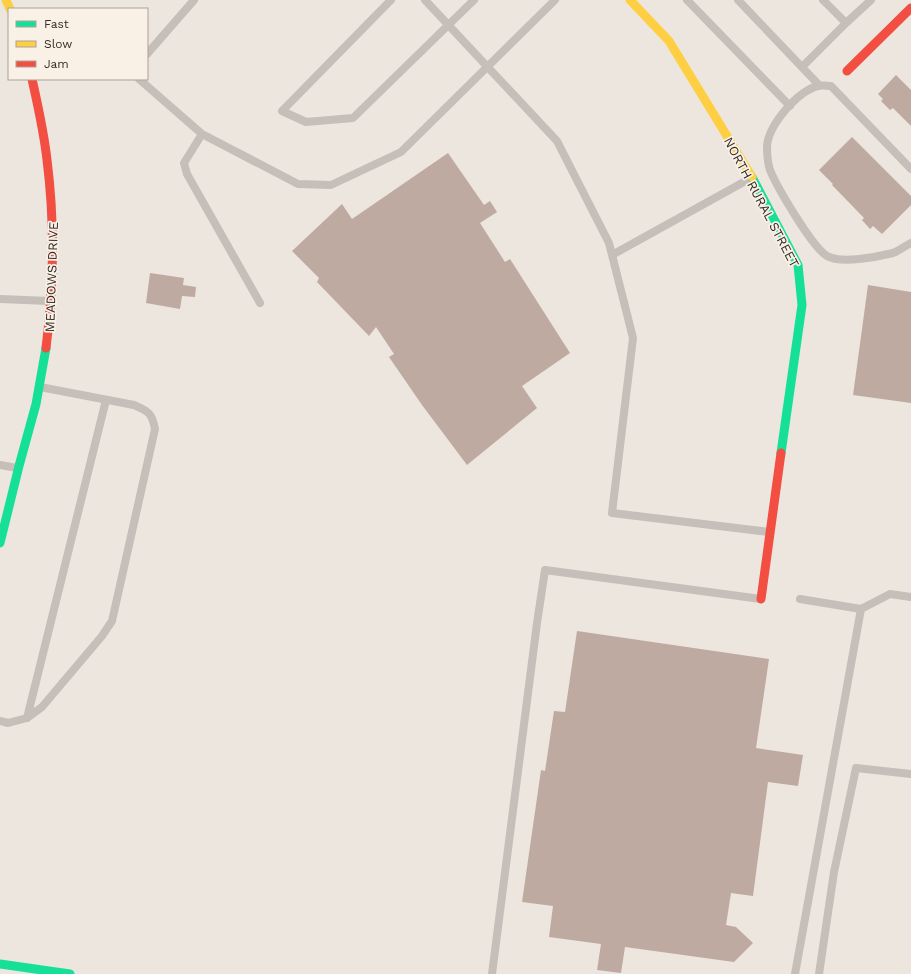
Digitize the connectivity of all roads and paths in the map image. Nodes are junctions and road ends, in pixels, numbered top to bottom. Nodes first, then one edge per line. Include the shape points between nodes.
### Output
1 (194, 0) edge
2 (391, 0) edge
3 (425, 0) edge
4 (474, 0) edge
5 (555, 0) edge
6 (630, 0) edge
7 (687, 0) edge
8 (738, 0) edge
9 (823, 0) edge
10 (871, 0) edge
11 (911, 8) edge
12 (846, 23) junction
13 (449, 24) junction
14 (148, 53) edge
15 (487, 67) junction
16 (802, 67) junction
17 (847, 71) dead end
18 (32, 80) edge
19 (140, 80) edge
20 (819, 85) junction
21 (790, 106) junction
22 (202, 134) junction
23 (911, 169) edge
24 (752, 177) junction
25 (911, 243) edge
26 (612, 255) junction
27 (0, 299) edge
28 (52, 301) junction
29 (260, 303) dead end
30 (39, 386) junction
31 (106, 400) junction
32 (0, 465) edge
33 (19, 468) junction
34 (769, 532) junction
35 (0, 543) edge
36 (911, 597) edge
37 (761, 599) joint
38 (800, 599) dead end
39 (861, 609) junction
40 (27, 718) junction
41 (0, 721) edge
42 (911, 774) edge
43 (0, 964) edge
44 (70, 974) edge
45 (492, 974) edge
46 (795, 974) edge
47 (819, 974) edge

1 - 14 lane
2 - 13 lane via 282,111 306,122 353,118
3 - 13 lane
4 - 13 lane
5 - 15 lane
6 - 24 street, NORTH RURAL STREET via 669,41
7 - 21 lane
8 - 16 lane
9 - 12 lane
10 - 12 lane
11 - 17 street
12 - 16 lane
13 - 15 lane
15 - 22 lane via 401,152 331,185 298,184
15 - 26 lane via 557,141 610,243
16 - 20 lane
18 - 28 street, MEADOWS DRIVE via 44,130 52,194
19 - 22 lane
20 - 21 lane via 804,93
20 - 23 lane via 830,86
21 - 25 lane via 772,129 767,146 770,168 783,197 816,246 827,256 846,261 894,253
22 - 29 lane via 184,163 187,174
24 - 26 lane
24 - 34 street, NORTH RURAL STREET via 798,265 802,305
26 - 34 lane via 633,338 612,513
27 - 28 lane
28 - 30 street, MEADOWS DRIVE via 48,342
30 - 31 lane
30 - 33 street, MEADOWS DRIVE
31 - 40 lane
31 - 40 lane via 144,409 153,417 155,429 116,608 112,621 102,636 42,707
32 - 33 lane
33 - 35 street, MEADOWS DRIVE
34 - 37 street, NORTH RURAL STREET
36 - 39 lane via 890,594
37 - 45 lane via 545,570
38 - 39 lane
39 - 46 lane
40 - 41 lane via 8,723
42 - 47 lane via 856,768 834,872
43 - 44 street

